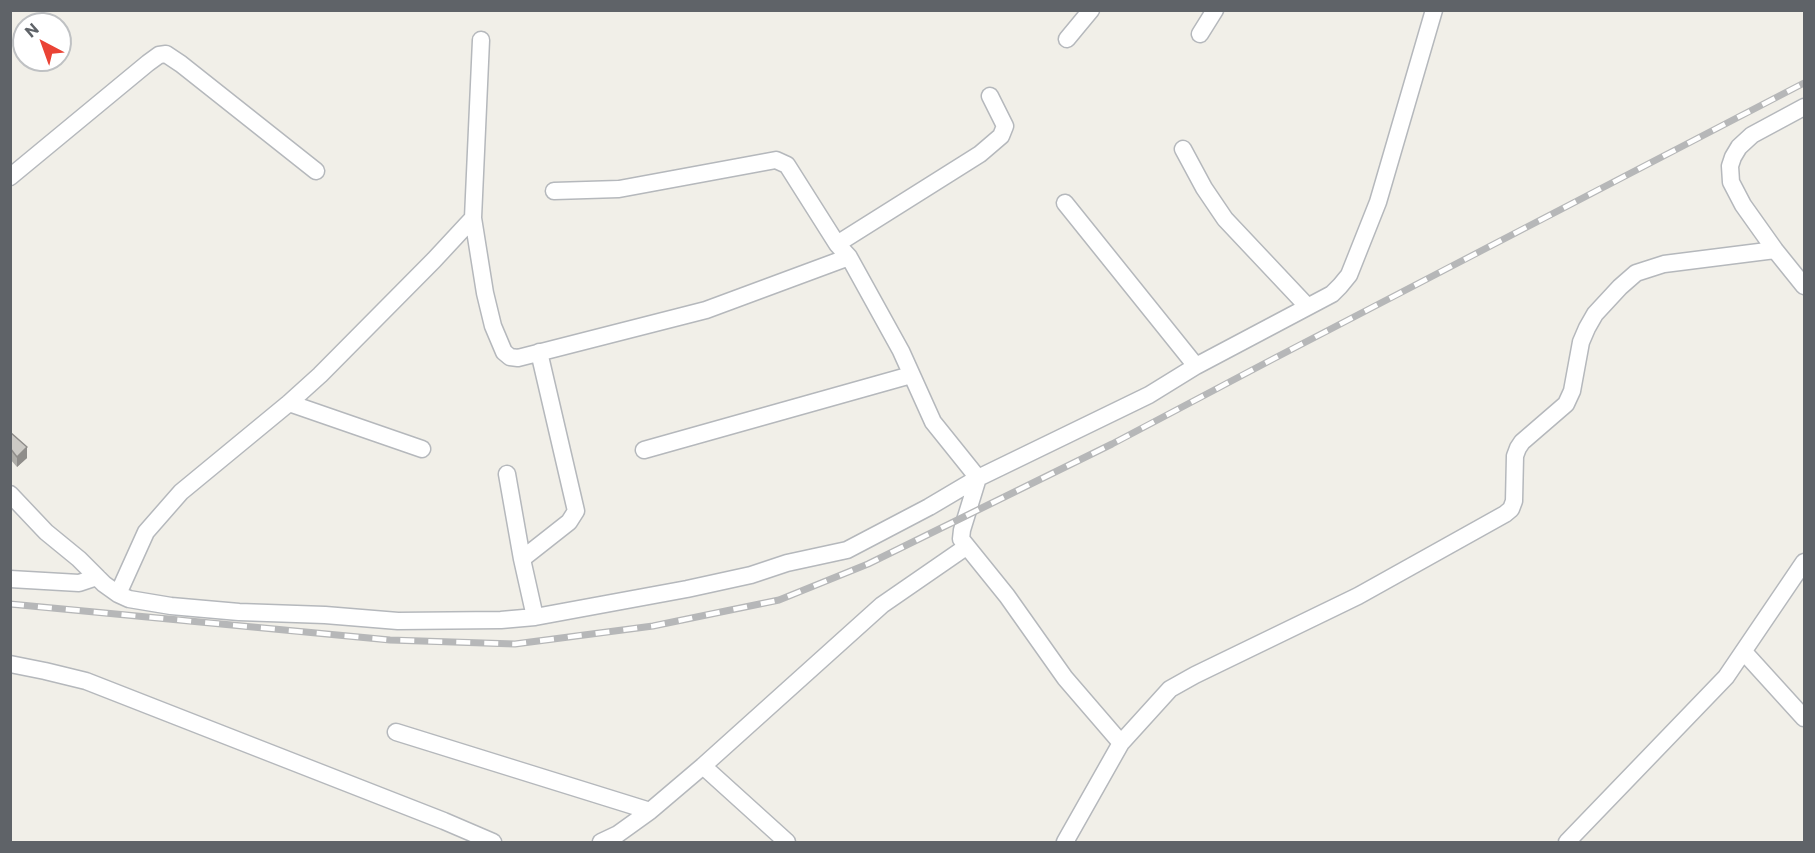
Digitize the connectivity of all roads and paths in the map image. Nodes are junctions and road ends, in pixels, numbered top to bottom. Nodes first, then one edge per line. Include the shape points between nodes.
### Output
1 (1091, 10) edge
2 (1215, 10) edge
3 (1434, 10) edge
4 (1200, 34) dead end
5 (1067, 39) dead end
6 (481, 40) dead end
7 (990, 96) dead end
8 (1804, 107) edge
9 (1183, 149) dead end
10 (316, 171) dead end
11 (10, 177) edge
12 (554, 191) dead end
13 (1065, 203) dead end
14 (473, 218) junction
15 (837, 244) junction
16 (1775, 250) junction
17 (849, 257) junction
18 (1804, 286) edge
19 (1307, 306) junction
20 (539, 352) junction
21 (1196, 366) junction
22 (911, 375) junction
23 (289, 403) junction
24 (422, 449) dead end
25 (644, 450) dead end
26 (507, 474) dead end
27 (978, 478) junction
28 (10, 495) edge
29 (966, 547) junction
30 (522, 559) junction
31 (1804, 562) edge
32 (98, 577) junction
33 (10, 579) edge
34 (118, 594) junction
35 (535, 617) junction
36 (1744, 652) junction
37 (10, 664) edge
38 (1804, 718) edge
39 (396, 732) dead end
40 (1121, 743) junction
41 (703, 766) junction
42 (650, 811) junction
43 (493, 843) edge
44 (601, 843) edge
45 (787, 843) edge
46 (1065, 843) edge
47 (1567, 843) edge

1 - 5 street
2 - 4 street
3 - 19 street via 1378,202 1358,255 1349,275 1332,294
6 - 14 street
7 - 15 street via 1004,120 1001,136 980,154
8 - 16 street via 1752,135 1739,147 1730,166 1731,182
9 - 19 street via 1225,219
10 - 11 street via 166,54 148,63
12 - 15 street via 619,189 782,161 792,170
13 - 21 street
14 - 20 street via 485,293 500,346 510,357
14 - 23 street
15 - 17 street
16 - 18 street
16 - 40 street via 1664,264 1636,273 1595,314 1587,328 1566,404 1518,448 1511,509 1358,596 1170,689
17 - 20 street via 706,310
17 - 22 street
19 - 21 street
20 - 30 street via 576,511 569,522
21 - 27 street via 1149,394
22 - 25 street
22 - 27 street via 933,422
23 - 24 street
23 - 34 street via 162,512 146,532
26 - 30 street
27 - 29 street via 962,530 961,539
27 - 35 street via 847,550 687,589
28 - 32 street
29 - 40 street via 1007,596 1065,678
29 - 41 street via 882,605
30 - 35 street
31 - 36 street
32 - 33 street via 79,583
32 - 34 street
34 - 35 street via 171,606 398,621
36 - 38 street
36 - 47 street via 1705,701
37 - 43 street via 86,681
39 - 42 street
40 - 46 street
41 - 42 street
41 - 45 street
42 - 44 street

